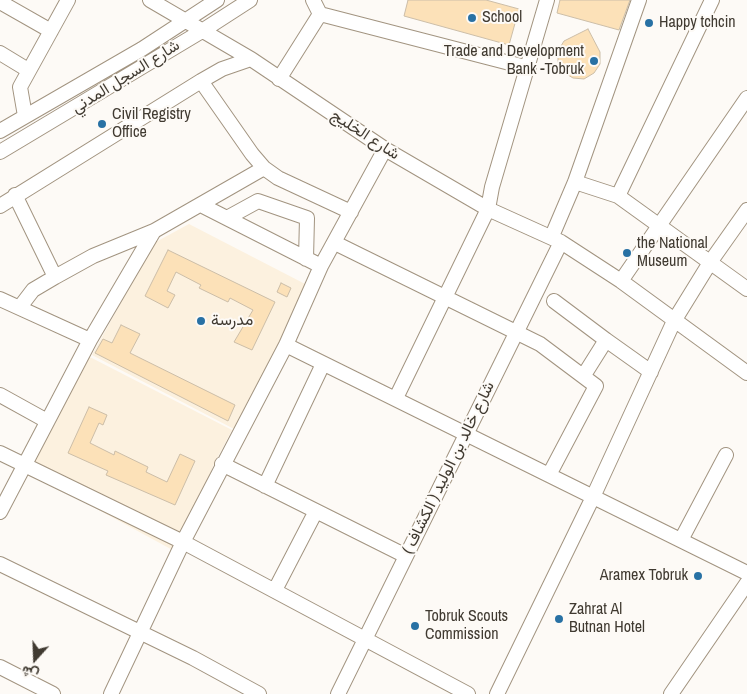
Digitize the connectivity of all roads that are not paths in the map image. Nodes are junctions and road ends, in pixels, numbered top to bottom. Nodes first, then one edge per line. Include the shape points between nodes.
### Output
1 (68, 0) edge
2 (150, 0) edge
3 (217, 0) edge
4 (250, 0) edge
5 (313, 0) edge
6 (547, 0) edge
7 (639, 0) edge
8 (712, 0) edge
9 (0, 2) edge
10 (320, 14) junction
11 (186, 21) junction
12 (51, 31) junction
13 (202, 31) junction
14 (0, 53) edge
15 (251, 60) junction
16 (529, 68) junction
17 (28, 70) junction
18 (279, 79) junction
19 (201, 80) junction
20 (747, 98) edge
21 (25, 116) junction
22 (0, 131) edge
23 (385, 149) junction
24 (0, 152) edge
25 (264, 168) junction
26 (574, 182) junction
27 (15, 195) junction
28 (618, 196) junction
29 (201, 205) junction
30 (0, 206) edge
31 (488, 209) junction
32 (747, 210) edge
33 (351, 212) junction
34 (227, 218) junction
35 (660, 225) junction
36 (154, 231) junction
37 (556, 239) junction
38 (335, 243) junction
39 (306, 258) junction
40 (711, 261) junction
41 (322, 266) junction
42 (54, 276) junction
43 (620, 282) junction
44 (747, 289) edge
45 (0, 299) edge
46 (444, 299) junction
47 (554, 302) dead end
48 (20, 307) junction
49 (674, 321) junction
50 (517, 332) junction
51 (90, 340) junction
52 (606, 340) junction
53 (286, 345) junction
54 (323, 364) junction
55 (651, 372) junction
56 (747, 373) edge
57 (584, 375) junction
58 (0, 395) edge
59 (396, 398) junction
60 (47, 421) junction
61 (467, 434) junction
62 (0, 453) edge
63 (726, 455) dead end
64 (222, 464) junction
65 (24, 466) junction
66 (549, 475) junction
67 (265, 486) junction
68 (594, 497) junction
69 (316, 511) junction
70 (0, 512) edge
71 (681, 540) junction
72 (183, 542) junction
73 (406, 556) junction
74 (0, 564) edge
75 (747, 573) edge
76 (747, 583) edge
77 (275, 590) junction
78 (142, 632) junction
79 (366, 638) junction
80 (0, 666) edge
81 (53, 694) edge
82 (111, 694) edge
83 (259, 694) edge
84 (338, 694) edge
85 (468, 694) edge
86 (497, 694) edge
87 (671, 694) edge

1 - 12 street
2 - 11 street, شارع الخليج
3 - 11 street, شارع السجل المدني
4 - 13 street, شارع السجل المدني
5 - 10 street
6 - 16 street
7 - 26 street, شارع خالد بن الوليد ( الكشاف )
8 - 28 street
9 - 12 street
10 - 16 street
10 - 18 street
11 - 13 street, شارع الخليج
11 - 21 street, شارع السجل المدني
12 - 17 street
13 - 15 street, شارع الخليج
13 - 24 street, شارع السجل المدني
14 - 17 street
15 - 18 street, شارع الخليج
15 - 19 street
16 - 31 street
17 - 21 street via 20,87
18 - 23 street, شارع الخليج
19 - 25 street
19 - 27 street
20 - 35 street
21 - 22 street, شارع السجل المدني
23 - 31 street, شارع الخليج
23 - 33 street
25 - 29 street
25 - 33 street via 278,178
26 - 28 street
26 - 37 street, شارع خالد بن الوليد ( الكشاف )
27 - 30 street
27 - 42 street
28 - 35 street
29 - 34 street
29 - 36 street
31 - 37 street, شارع الخليج
31 - 46 street
32 - 40 street
33 - 38 street
34 - 39 street
34 - 39 street via 258,201 308,218
35 - 40 street
35 - 43 street
36 - 42 street via 92,256
36 - 51 street
37 - 43 street, شارع الخليج
37 - 50 street, شارع خالد بن الوليد ( الكشاف )
38 - 41 street
38 - 46 street
39 - 41 street
40 - 44 street
40 - 49 street
41 - 53 street
42 - 48 street via 33,290
43 - 49 street, شارع الخليج
45 - 48 street
46 - 50 street
46 - 59 street
47 - 52 street
48 - 51 street
49 - 55 street
49 - 56 street, شارع الخليج
50 - 57 street
50 - 61 street, شارع خالد بن الوليد ( الكشاف )
51 - 60 street
52 - 55 street
52 - 57 street
53 - 54 street
53 - 64 street
54 - 59 street
54 - 67 street
55 - 68 street
57 - 66 street via 596,386
58 - 60 street
59 - 61 street
60 - 65 street
61 - 66 street
61 - 73 street, شارع خالد بن الوليد ( الكشاف )
62 - 65 street
63 - 71 street
64 - 67 street
64 - 72 street
65 - 70 street
65 - 72 street
66 - 68 street
67 - 69 street
68 - 71 street
68 - 86 street
69 - 73 street
69 - 77 street
71 - 75 street
72 - 77 street
72 - 78 street
73 - 79 street, شارع خالد بن الوليد ( الكشاف )
74 - 78 street
76 - 87 street
77 - 79 street
78 - 82 street
78 - 83 street
79 - 84 street, شارع خالد بن الوليد ( الكشاف )
79 - 85 street
80 - 81 street

